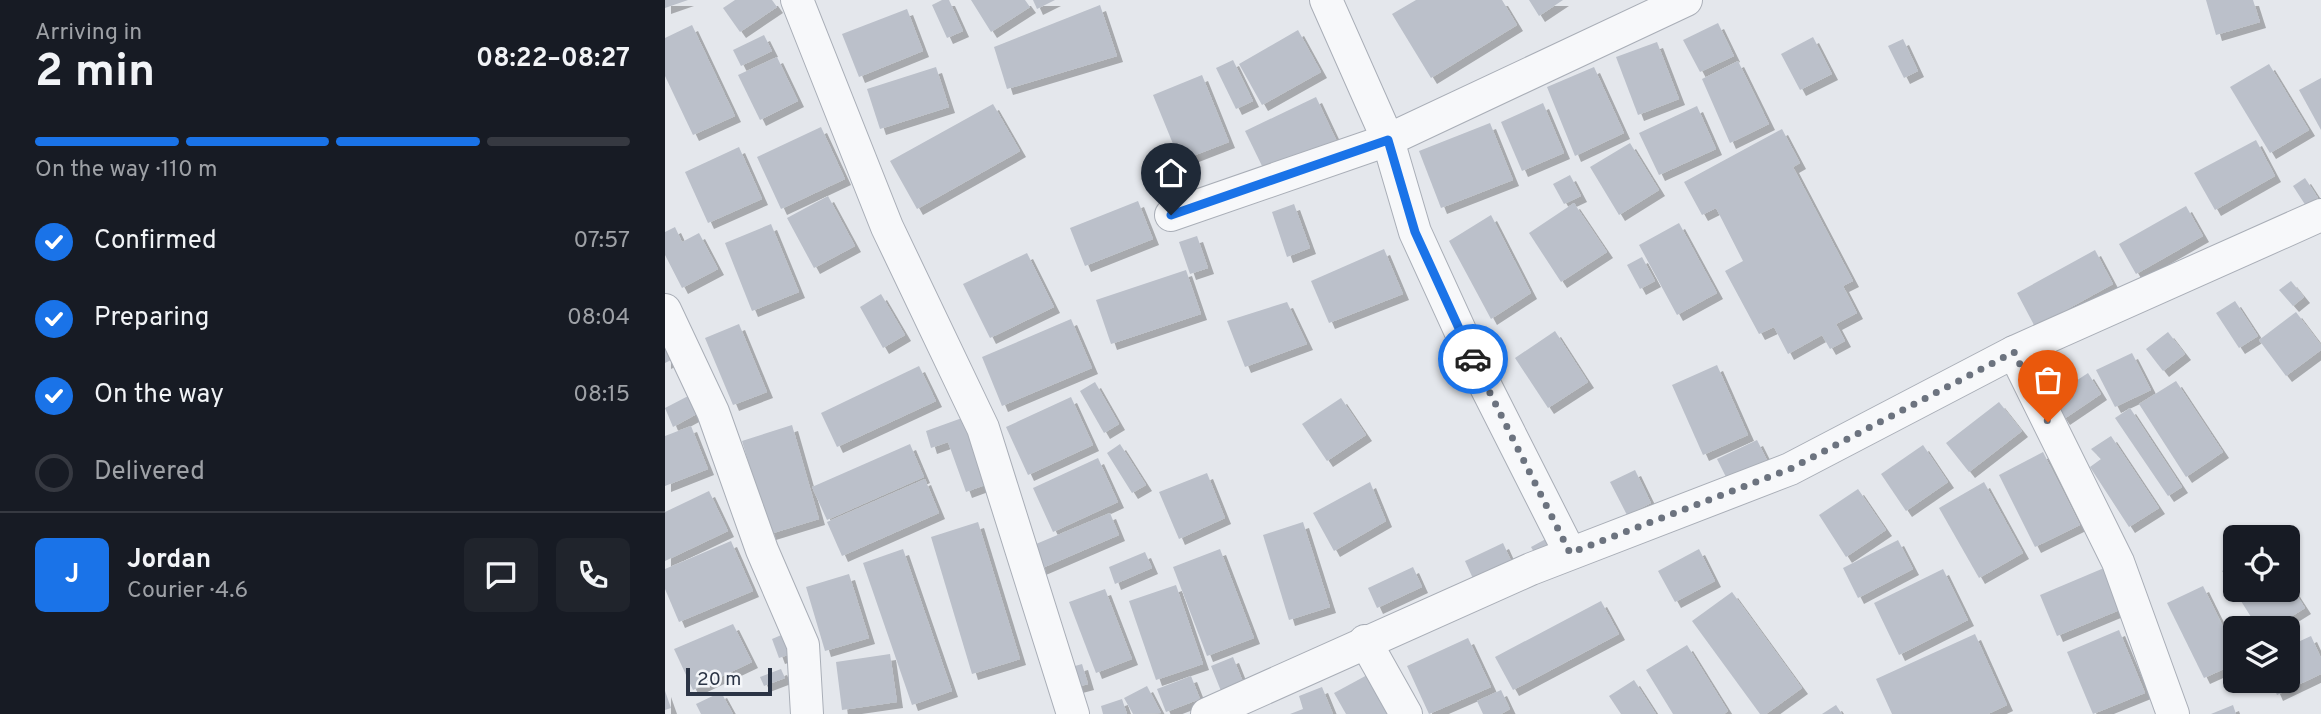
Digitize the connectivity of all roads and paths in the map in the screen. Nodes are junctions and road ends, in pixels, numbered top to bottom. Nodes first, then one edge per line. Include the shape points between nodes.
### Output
1 (797, 0) edge
2 (1326, 0) edge
3 (1686, 0) edge
4 (1649, 7) edge
5 (1388, 140) junction
6 (1171, 215) dead end
7 (2321, 215) edge
8 (665, 310) edge
9 (2014, 352) junction
10 (1570, 553) junction
11 (1365, 641) junction
12 (807, 714) edge
13 (1073, 714) edge
14 (1207, 714) edge
15 (1406, 714) edge
16 (2173, 714) edge

1 - 13 street via 887,227 983,428
2 - 5 street
3 - 4 street
4 - 5 street
5 - 6 street
5 - 10 street via 1415,232 1484,383
7 - 9 street
8 - 12 street via 713,412 762,550 803,645
9 - 10 street via 1790,469
9 - 16 street via 2118,562
10 - 11 street
11 - 14 street
11 - 15 street

